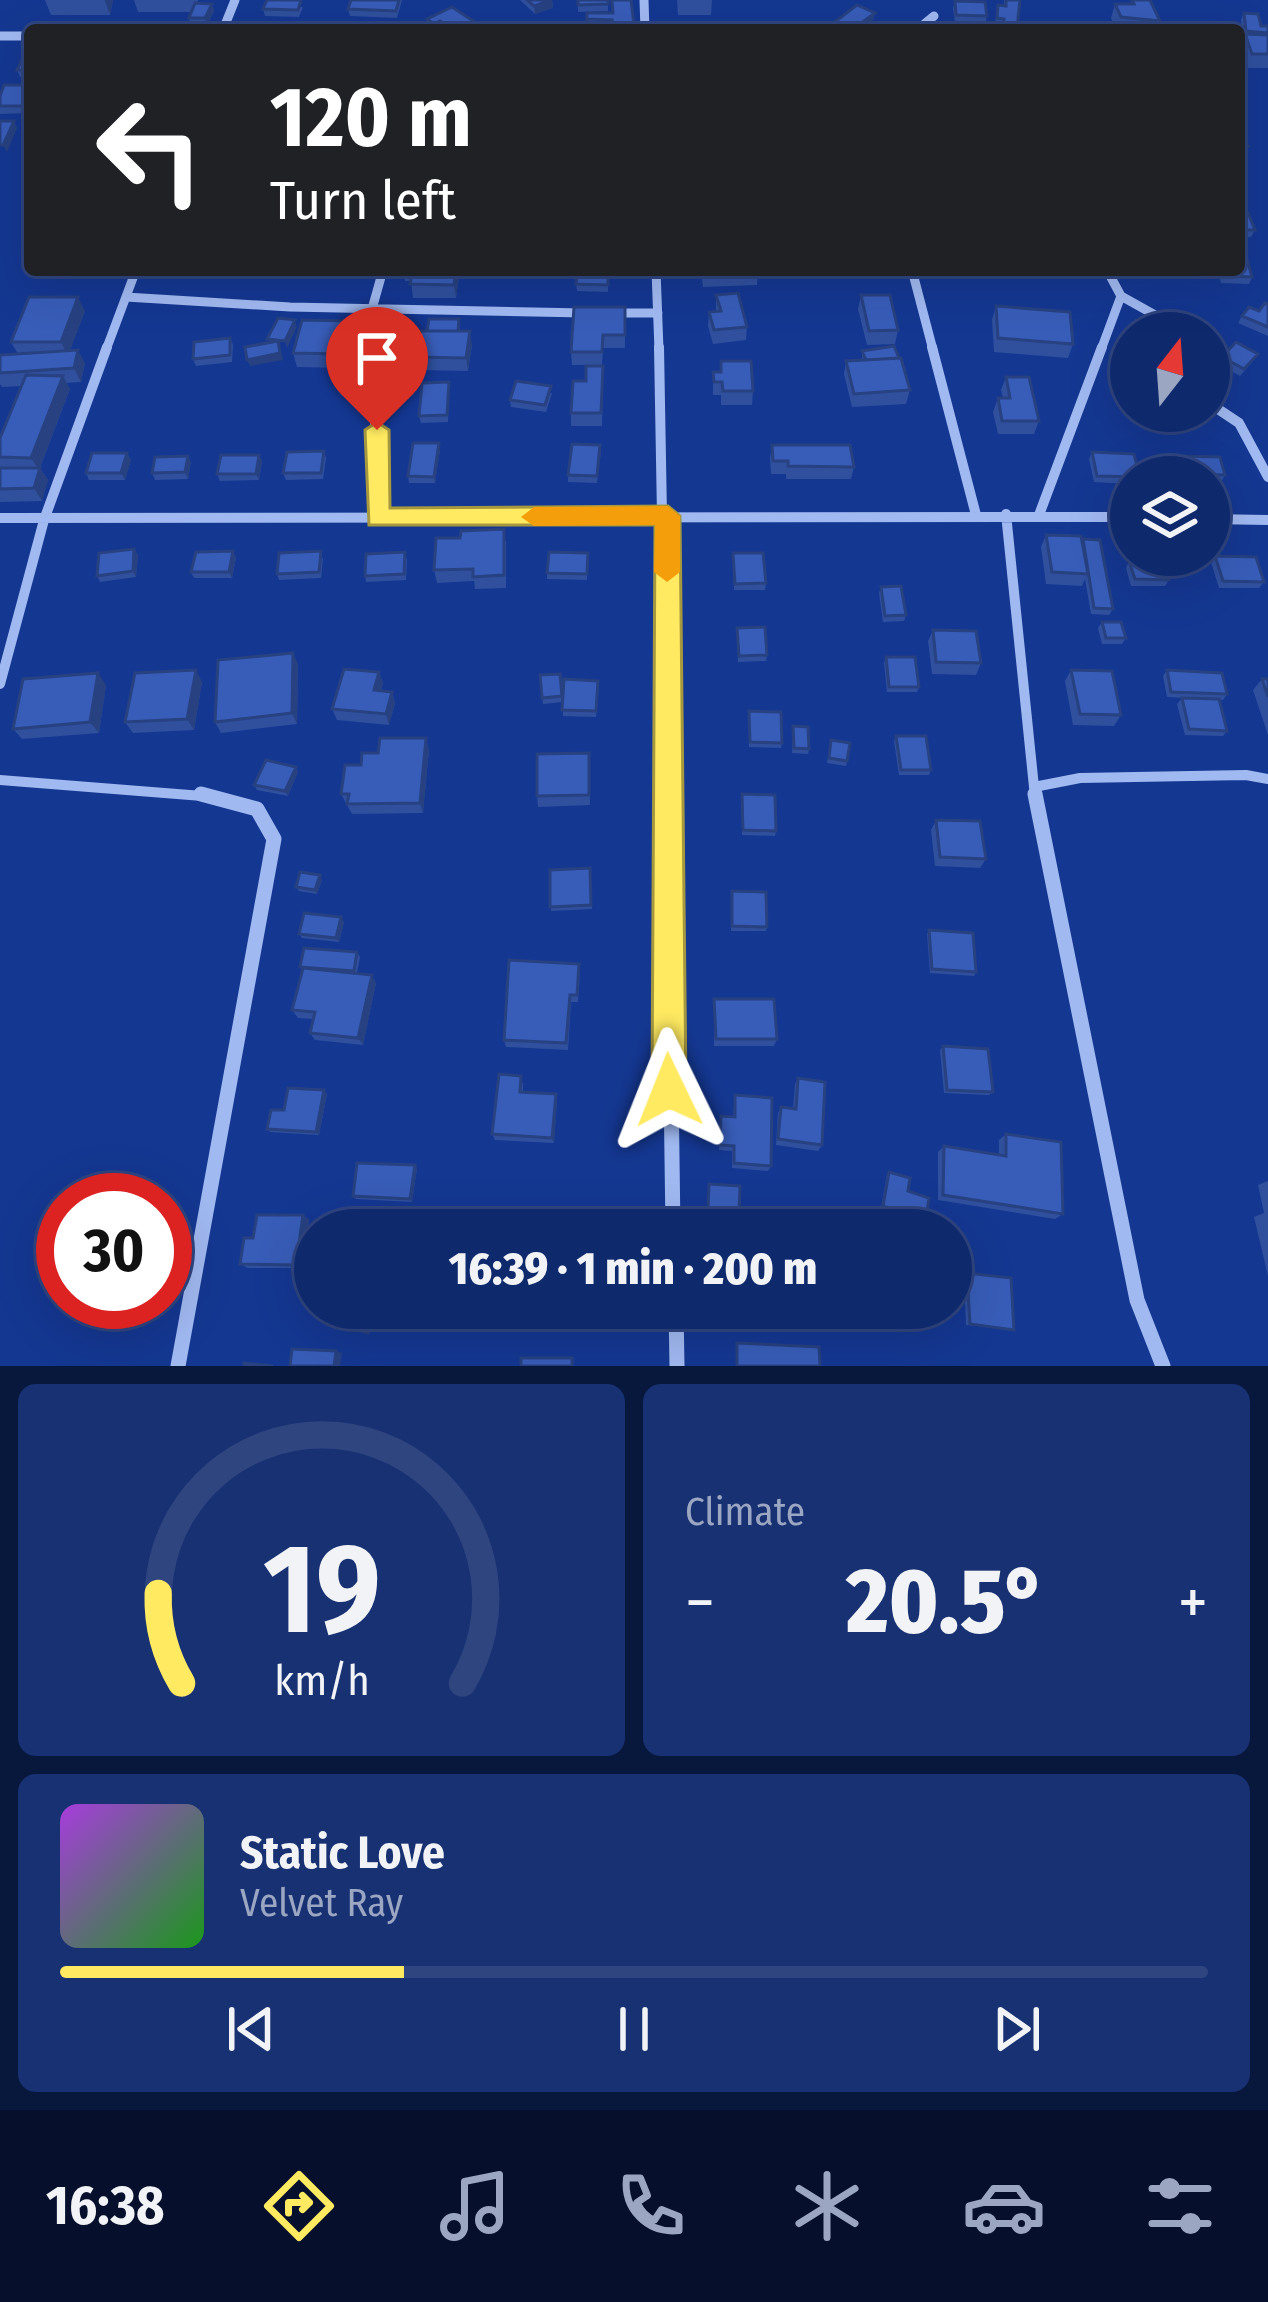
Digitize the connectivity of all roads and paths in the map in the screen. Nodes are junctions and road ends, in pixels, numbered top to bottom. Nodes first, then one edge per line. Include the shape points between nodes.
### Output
1 (934, 16) dead end
2 (924, 24) edge
3 (134, 276) edge
4 (381, 276) edge
5 (656, 276) edge
6 (914, 276) edge
7 (1110, 276) edge
8 (1121, 296) junction
9 (126, 297) junction
10 (371, 309) junction
11 (1144, 312) edge
12 (658, 314) junction
13 (1230, 417) edge
14 (1268, 477) edge
15 (1006, 514) junction
16 (976, 515) junction
17 (1039, 515) junction
18 (668, 516) junction
19 (1110, 517) edge
20 (0, 518) edge
21 (378, 518) junction
22 (1230, 519) edge
23 (44, 520) junction
24 (1268, 520) edge
25 (0, 684) edge
26 (1268, 779) edge
27 (0, 780) edge
28 (1034, 787) junction
29 (672, 1209) edge
30 (676, 1329) edge
31 (178, 1366) edge
32 (677, 1366) edge
33 (1163, 1366) edge

1 - 2 street
3 - 9 street
4 - 10 street
5 - 12 street
6 - 16 street
7 - 8 street
8 - 11 street
8 - 17 street
9 - 10 street
9 - 23 street
10 - 12 street
10 - 21 street
12 - 18 street
13 - 14 street
15 - 16 street
15 - 17 street
15 - 28 street
16 - 18 street
17 - 19 street
18 - 21 street
18 - 29 street
20 - 23 street
21 - 23 street
22 - 24 street
23 - 25 street
26 - 28 street via 1080,778
27 - 31 street via 205,794 257,809 274,839
28 - 33 street via 1137,1300
30 - 32 street

